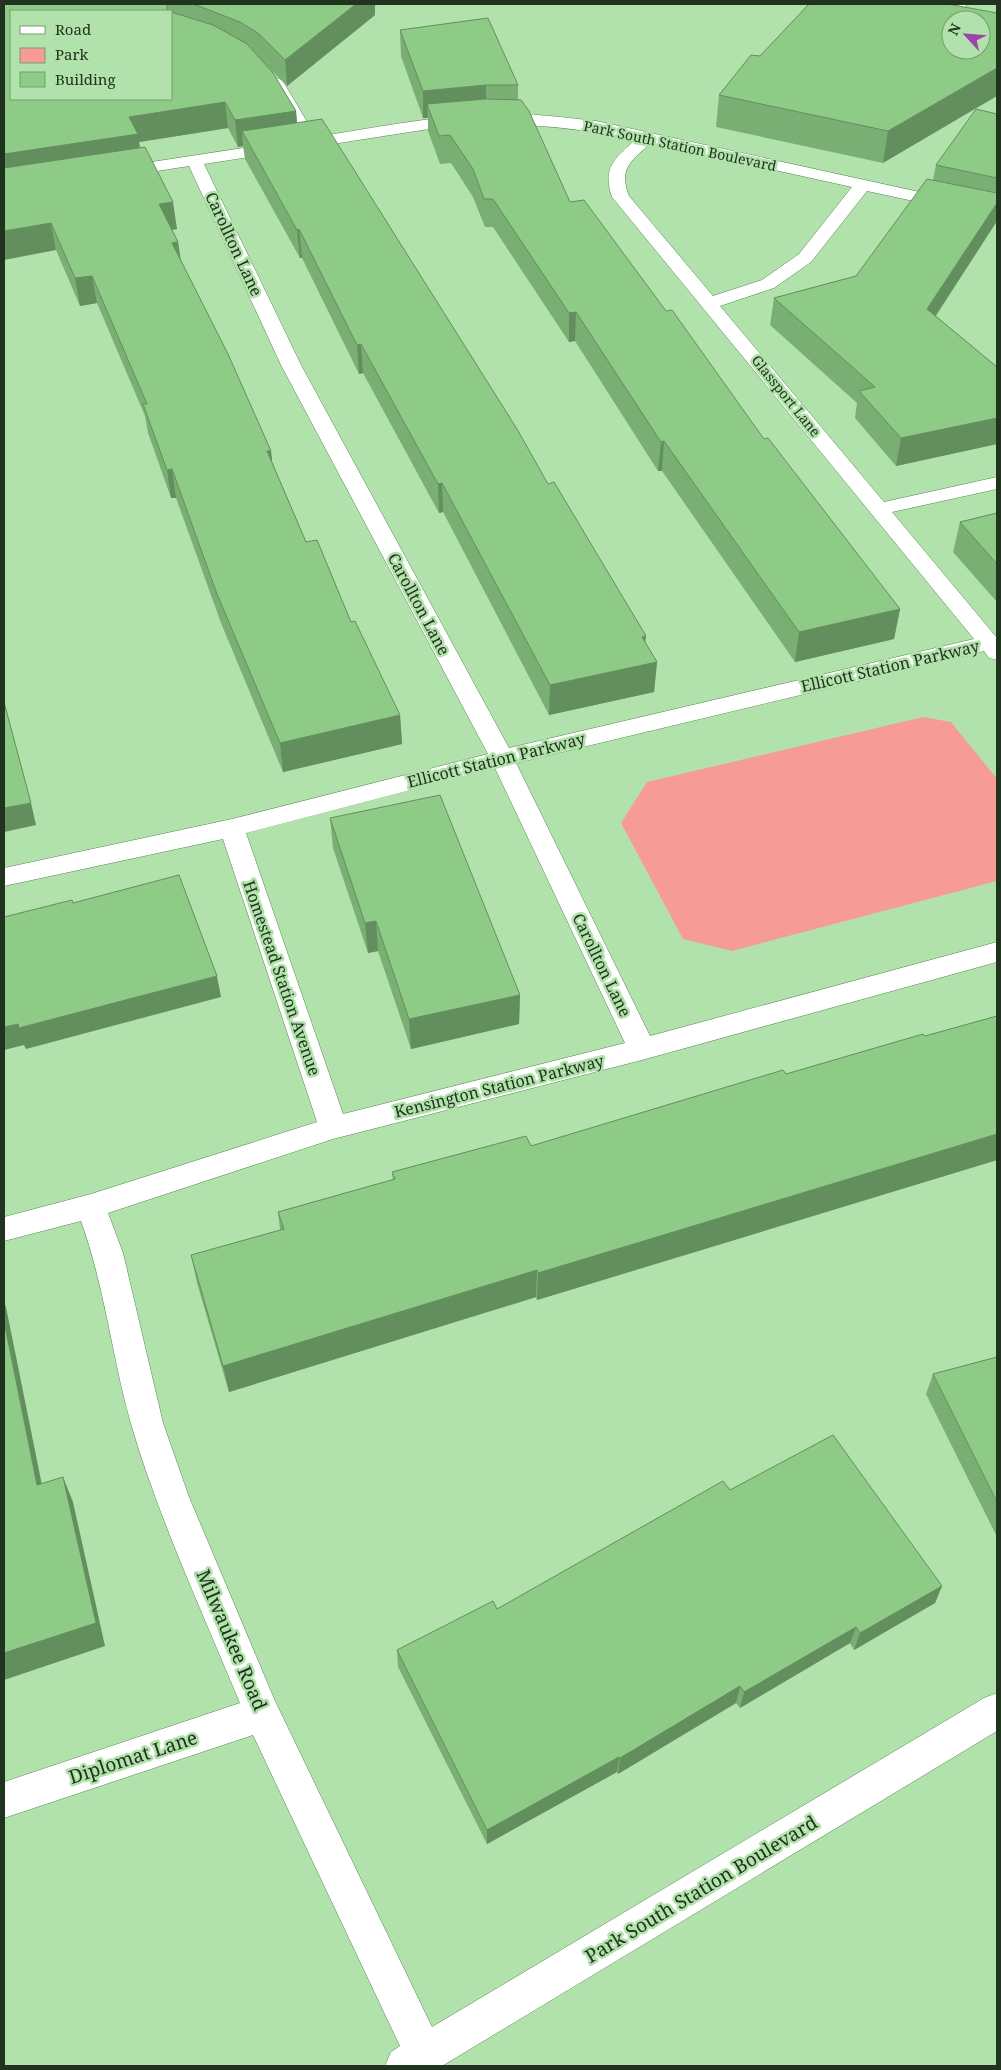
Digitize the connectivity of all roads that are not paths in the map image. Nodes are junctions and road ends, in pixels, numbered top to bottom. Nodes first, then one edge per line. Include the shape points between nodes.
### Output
1 (265, 70) edge
2 (647, 138) junction
3 (311, 142) junction
4 (194, 160) junction
5 (108, 174) edge
6 (863, 185) junction
7 (997, 214) edge
8 (710, 303) junction
9 (997, 483) edge
10 (879, 509) junction
11 (993, 648) edge
12 (502, 758) junction
13 (232, 828) junction
14 (4, 877) edge
15 (997, 952) edge
16 (642, 1049) junction
17 (332, 1128) junction
18 (91, 1206) junction
19 (4, 1229) edge
20 (997, 1711) edge
21 (262, 1714) junction
22 (4, 1800) edge
23 (414, 2061) edge

1 - 3 street
2 - 3 street, Park South Station Boulevard via 596,126 486,119
2 - 6 street, Park South Station Boulevard
2 - 8 street, Glassport Lane via 622,162 614,175 615,184 621,197
3 - 4 street, Park South Station Boulevard
4 - 5 street, Park South Station Boulevard
4 - 12 street, Carollton Lane via 291,366
6 - 7 street, Park South Station Boulevard
6 - 8 street via 805,258 768,284
8 - 10 street, Glassport Lane
9 - 10 street
10 - 11 street, Glassport Lane
11 - 12 street, Ellicott Station Parkway
12 - 13 street, Ellicott Station Parkway
12 - 16 street, Carollton Lane
13 - 14 street, Ellicott Station Parkway
13 - 17 street, Homestead Station Avenue
15 - 16 street, Kensington Station Parkway
16 - 17 street, Kensington Station Parkway
17 - 18 street, Kensington Station Parkway
18 - 19 street, Kensington Station Parkway
18 - 21 street, Milwaukee Road via 108,1253 147,1423 172,1497
20 - 23 street, Park South Station Boulevard
21 - 22 street, Diplomat Lane
21 - 23 street, Milwaukee Road via 393,1986

